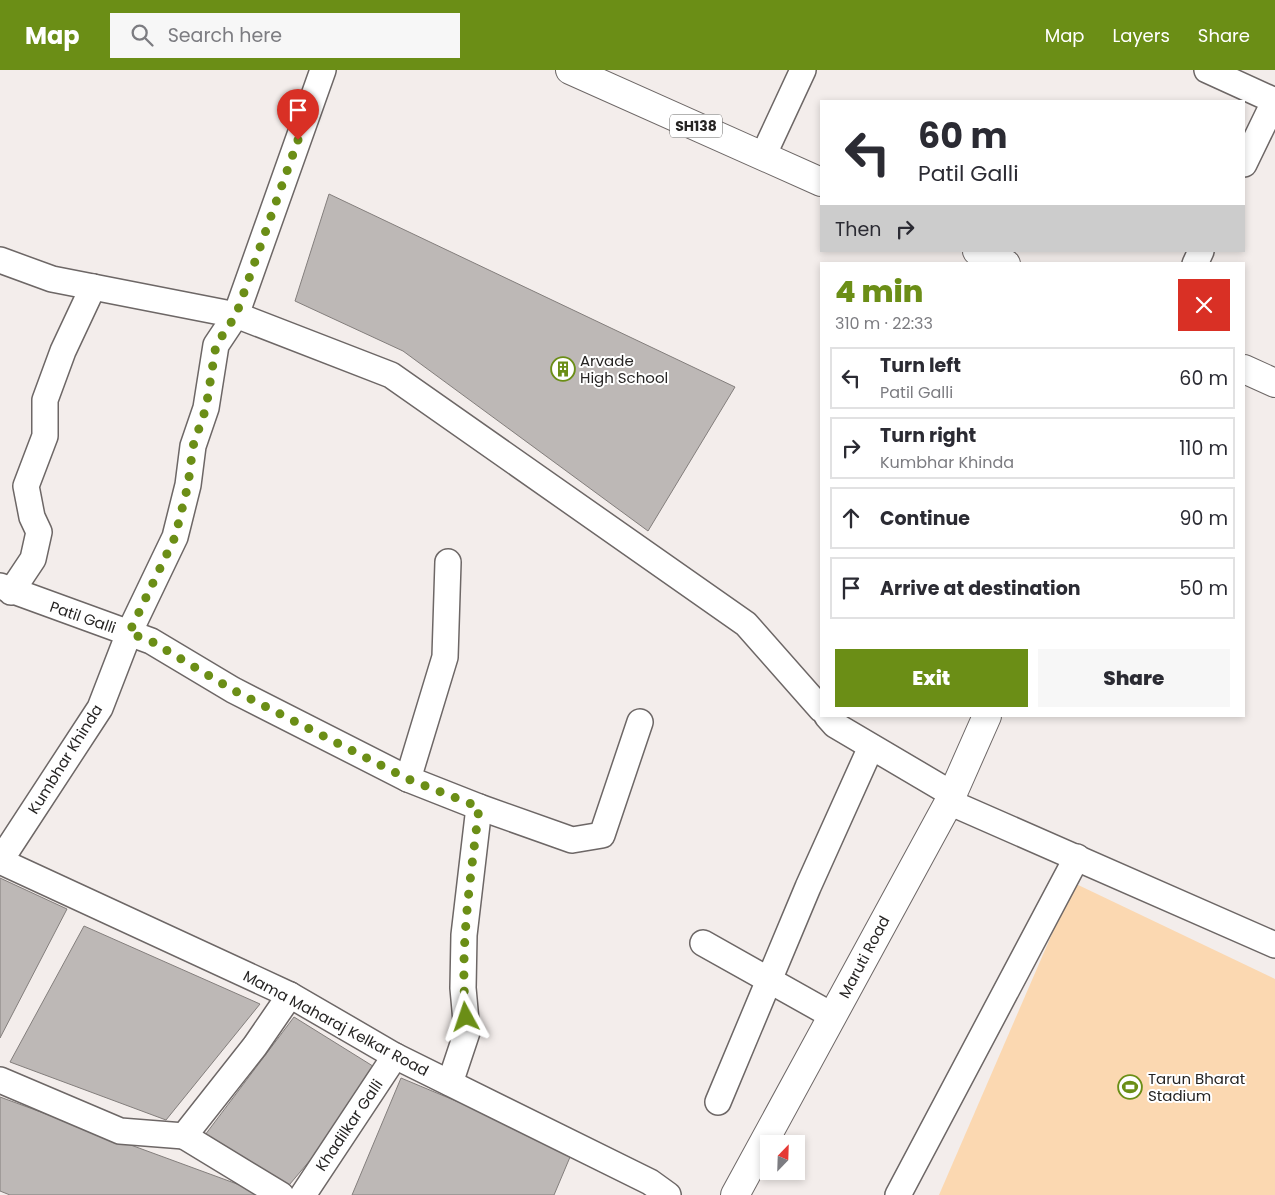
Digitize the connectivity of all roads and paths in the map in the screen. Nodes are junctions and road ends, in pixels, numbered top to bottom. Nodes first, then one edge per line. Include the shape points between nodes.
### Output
1 (324, 70) edge
2 (570, 70) edge
3 (803, 70) edge
4 (1207, 70) edge
5 (1275, 100) edge
6 (763, 156) junction
7 (1245, 162) edge
8 (820, 182) edge
9 (979, 252) edge
10 (0, 260) edge
11 (1002, 262) edge
12 (92, 287) junction
13 (236, 315) junction
14 (1245, 369) edge
15 (1275, 383) edge
16 (448, 562) dead end
17 (6, 589) edge
18 (129, 633) junction
19 (820, 708) edge
20 (828, 717) edge
21 (987, 717) edge
22 (640, 722) dead end
23 (871, 746) junction
24 (408, 779) junction
25 (950, 798) junction
26 (479, 807) junction
27 (1077, 857) junction
28 (0, 861) edge
29 (703, 943) dead end
30 (1275, 945) edge
31 (769, 979) junction
32 (290, 995) junction
33 (833, 1016) junction
34 (395, 1056) junction
35 (0, 1080) edge
36 (450, 1083) junction
37 (718, 1102) dead end
38 (184, 1136) junction
39 (281, 1195) edge
40 (303, 1195) edge
41 (668, 1195) edge
42 (735, 1195) edge
43 (898, 1195) edge

1 - 13 street, Kumbhar Khinda
2 - 6 main road, SH138
3 - 6 street
4 - 5 street
5 - 7 street
6 - 8 main road, SH138
9 - 11 main road
10 - 12 street via 52,280
12 - 13 street
12 - 17 street via 45,400 45,436 26,486 32,517 39,532 33,559
13 - 18 street, Kumbhar Khinda via 216,345 206,408 193,446 188,485 175,537
13 - 19 street via 391,375 746,624
14 - 15 main road
16 - 24 street via 445,657
17 - 18 street, Patil Galli
18 - 24 street, Patil Galli via 151,641 233,690
18 - 28 street, Kumbhar Khinda via 100,708
20 - 23 street via 835,725
21 - 25 main road, Maruti Road
22 - 26 street, Patil Galli via 602,835 572,840
23 - 25 street
23 - 31 street
24 - 26 street, Patil Galli
25 - 27 street
25 - 33 main road, Maruti Road
26 - 36 street via 464,935 463,988 467,1032
27 - 30 street
27 - 43 street
28 - 32 street, Mama Maharaj Kelkar Road
29 - 31 street
31 - 33 street
31 - 37 street
32 - 34 street, Mama Maharaj Kelkar Road
32 - 38 street via 255,1046
33 - 42 main road, Maruti Road
34 - 36 street, Mama Maharaj Kelkar Road
34 - 40 street, Khadilkar Galli
35 - 38 street via 120,1131
36 - 41 street, Mama Maharaj Kelkar Road via 650,1182
38 - 39 street

